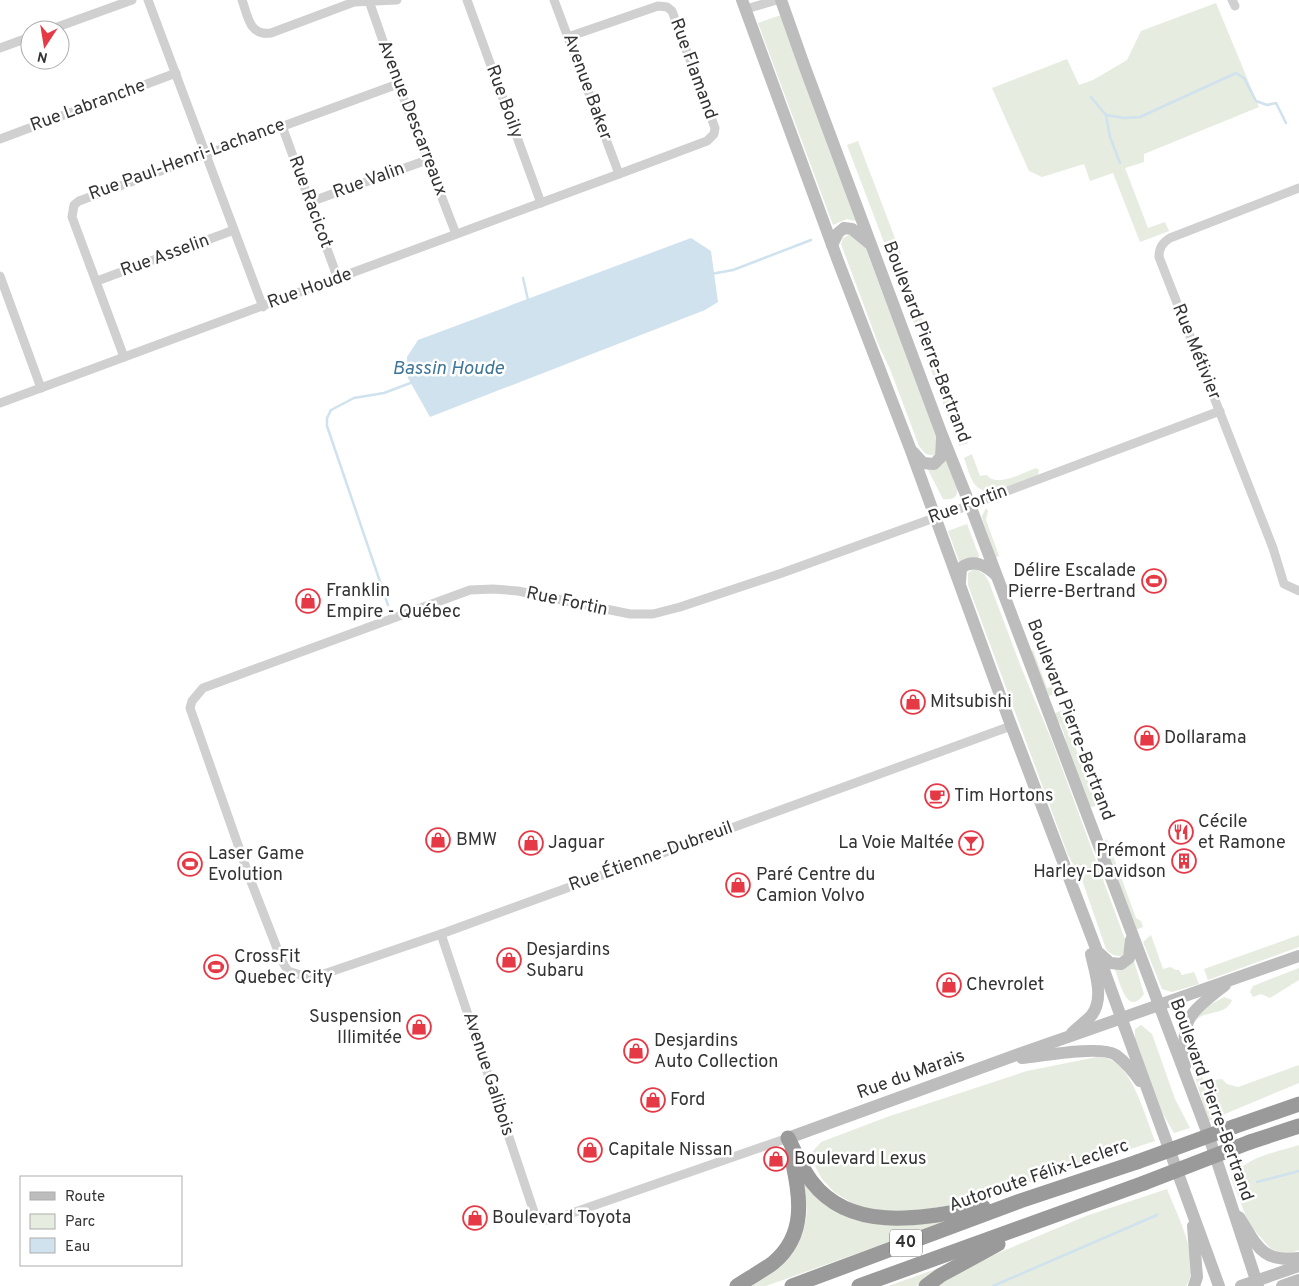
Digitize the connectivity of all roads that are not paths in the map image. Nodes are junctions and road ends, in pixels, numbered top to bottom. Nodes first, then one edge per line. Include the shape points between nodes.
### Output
1 (132, 0) edge
2 (148, 0) edge
3 (242, 0) edge
4 (397, 0) edge
5 (467, 0) edge
6 (554, 0) edge
7 (776, 0) edge
8 (781, 0) edge
9 (369, 1) junction
10 (744, 5) edge
11 (70, 22) edge
12 (568, 37) junction
13 (20, 41) edge
14 (0, 48) edge
15 (176, 74) junction
16 (398, 84) junction
17 (282, 126) junction
18 (0, 139) edge
19 (207, 153) junction
20 (427, 160) junction
21 (619, 174) junction
22 (1299, 188) edge
23 (310, 202) junction
24 (541, 203) junction
25 (234, 230) junction
26 (456, 234) junction
27 (832, 245) junction
28 (871, 245) junction
29 (0, 276) edge
30 (338, 279) junction
31 (96, 281) junction
32 (263, 307) junction
33 (124, 357) junction
34 (42, 388) junction
35 (0, 403) edge
36 (1220, 411) junction
37 (942, 435) junction
38 (910, 448) junction
39 (970, 505) junction
40 (935, 518) junction
41 (996, 575) junction
42 (960, 586) junction
43 (1299, 592) edge
44 (1011, 726) junction
45 (1078, 903) junction
46 (441, 934) junction
47 (1132, 935) junction
48 (1097, 951) junction
49 (1299, 956) edge
50 (288, 971) joint
51 (1232, 979) junction
52 (1158, 1004) junction
53 (1121, 1018) junction
54 (1067, 1037) junction
55 (1005, 1060) junction
56 (1186, 1078) junction
57 (1299, 1092) edge
58 (1150, 1096) junction
59 (1299, 1104) edge
60 (1237, 1125) junction
61 (1299, 1126) edge
62 (788, 1138) junction
63 (1020, 1201) junction
64 (1230, 1202) junction
65 (1061, 1213) junction
66 (1193, 1214) junction
67 (535, 1215) joint
68 (1299, 1258) edge
69 (1299, 1266) edge
70 (1299, 1280) edge
71 (1257, 1284) edge
72 (737, 1286) edge
73 (792, 1286) edge
74 (859, 1286) edge
75 (926, 1286) edge
76 (1194, 1286) edge
77 (1219, 1286) edge
78 (1241, 1286) edge
79 (1282, 1286) edge
80 (1295, 1286) edge

1 - 11 street
2 - 15 street
3 - 9 street via 252,26 263,34 271,34 354,2
4 - 9 street
5 - 24 street, Rue Boily
6 - 12 street, Avenue Baker
7 - 10 street
8 - 28 main road, Boulevard Pierre-Bertrand
9 - 16 street, Avenue Descarreaux
10 - 27 main road
12 - 21 street, Avenue Baker
12 - 21 street, Rue Flamand via 658,6 667,6 672,11 715,128 714,134 707,141
13 - 14 street
15 - 18 street, Rue Labranche
15 - 19 street
16 - 17 street, Rue Paul-Henri-Lachance
16 - 20 street, Avenue Descarreaux
17 - 19 street, Rue Paul-Henri-Lachance
17 - 23 street, Rue Racicot
19 - 25 street
19 - 31 street, Rue Paul-Henri-Lachance via 79,200 74,205 72,217
20 - 23 street, Rue Valin
20 - 26 street, Avenue Descarreaux
21 - 24 street, Rue Houde
22 - 36 street, Rue Métivier via 1170,238 1159,248 1158,257
23 - 30 street, Rue Racicot
24 - 26 street, Rue Houde
25 - 31 street, Rue Asselin
25 - 32 street
26 - 30 street, Rue Houde
27 - 28 main road via 844,228 852,229
27 - 38 main road
28 - 37 main road, Boulevard Pierre-Bertrand
29 - 34 street
30 - 32 street, Rue Houde
31 - 33 street, Rue Paul-Henri-Lachance
32 - 33 street, Rue Houde
33 - 34 street, Rue Houde
34 - 35 street, Rue Houde
36 - 39 street, Rue Fortin
36 - 43 street, Rue Métivier via 1284,584
37 - 38 main road via 941,457 934,464 923,463
37 - 39 main road, Boulevard Pierre-Bertrand
38 - 40 main road
39 - 40 street, Rue Fortin
39 - 41 main road, Boulevard Pierre-Bertrand
40 - 42 main road
40 - 50 street, Rue Fortin via 782,573 653,614 630,614 518,592 470,590 203,688 190,708 250,879
41 - 42 main road via 982,565 970,563 962,568
41 - 47 main road, Boulevard Pierre-Bertrand
42 - 44 main road
44 - 45 main road
44 - 46 street, Rue Étienne-Dubreuil
45 - 48 main road
45 - 54 main road via 1099,996 1091,1016
46 - 50 street, Rue Étienne-Dubreuil via 321,975 304,976
46 - 67 street, Avenue Galibois
47 - 48 main road via 1130,956 1121,964 1110,963
47 - 52 main road, Boulevard Pierre-Bertrand
48 - 53 main road
49 - 51 main road, Rue du Marais
51 - 52 main road, Rue du Marais
51 - 56 main road via 1193,1011 1186,1025
52 - 53 main road, Rue du Marais
52 - 56 main road, Boulevard Pierre-Bertrand
53 - 54 main road, Rue du Marais
53 - 58 main road
54 - 55 main road, Rue du Marais
55 - 58 main road via 1102,1051 1114,1054 1132,1070
55 - 62 main road, Rue du Marais
56 - 64 main road, Boulevard Pierre-Bertrand
57 - 60 highway
58 - 66 main road
59 - 60 highway, Autoroute Félix-Leclerc / 40
60 - 63 highway, Autoroute Félix-Leclerc / 40, bridge
61 - 65 highway, 40, bridge
62 - 63 highway via 811,1181 836,1204 857,1213 898,1219 922,1218
62 - 67 street, Rue du Marais via 552,1220 542,1220
62 - 72 highway via 800,1210 795,1230 788,1246 774,1262
63 - 73 highway, Autoroute Félix-Leclerc / 40
64 - 68 main road via 1261,1250 1272,1257
64 - 71 main road, Boulevard Pierre-Bertrand
65 - 74 highway, 40
65 - 75 highway via 941,1275
66 - 76 main road via 1197,1267
66 - 77 main road
69 - 71 main road
70 - 79 main road
70 - 80 main road
71 - 78 main road

